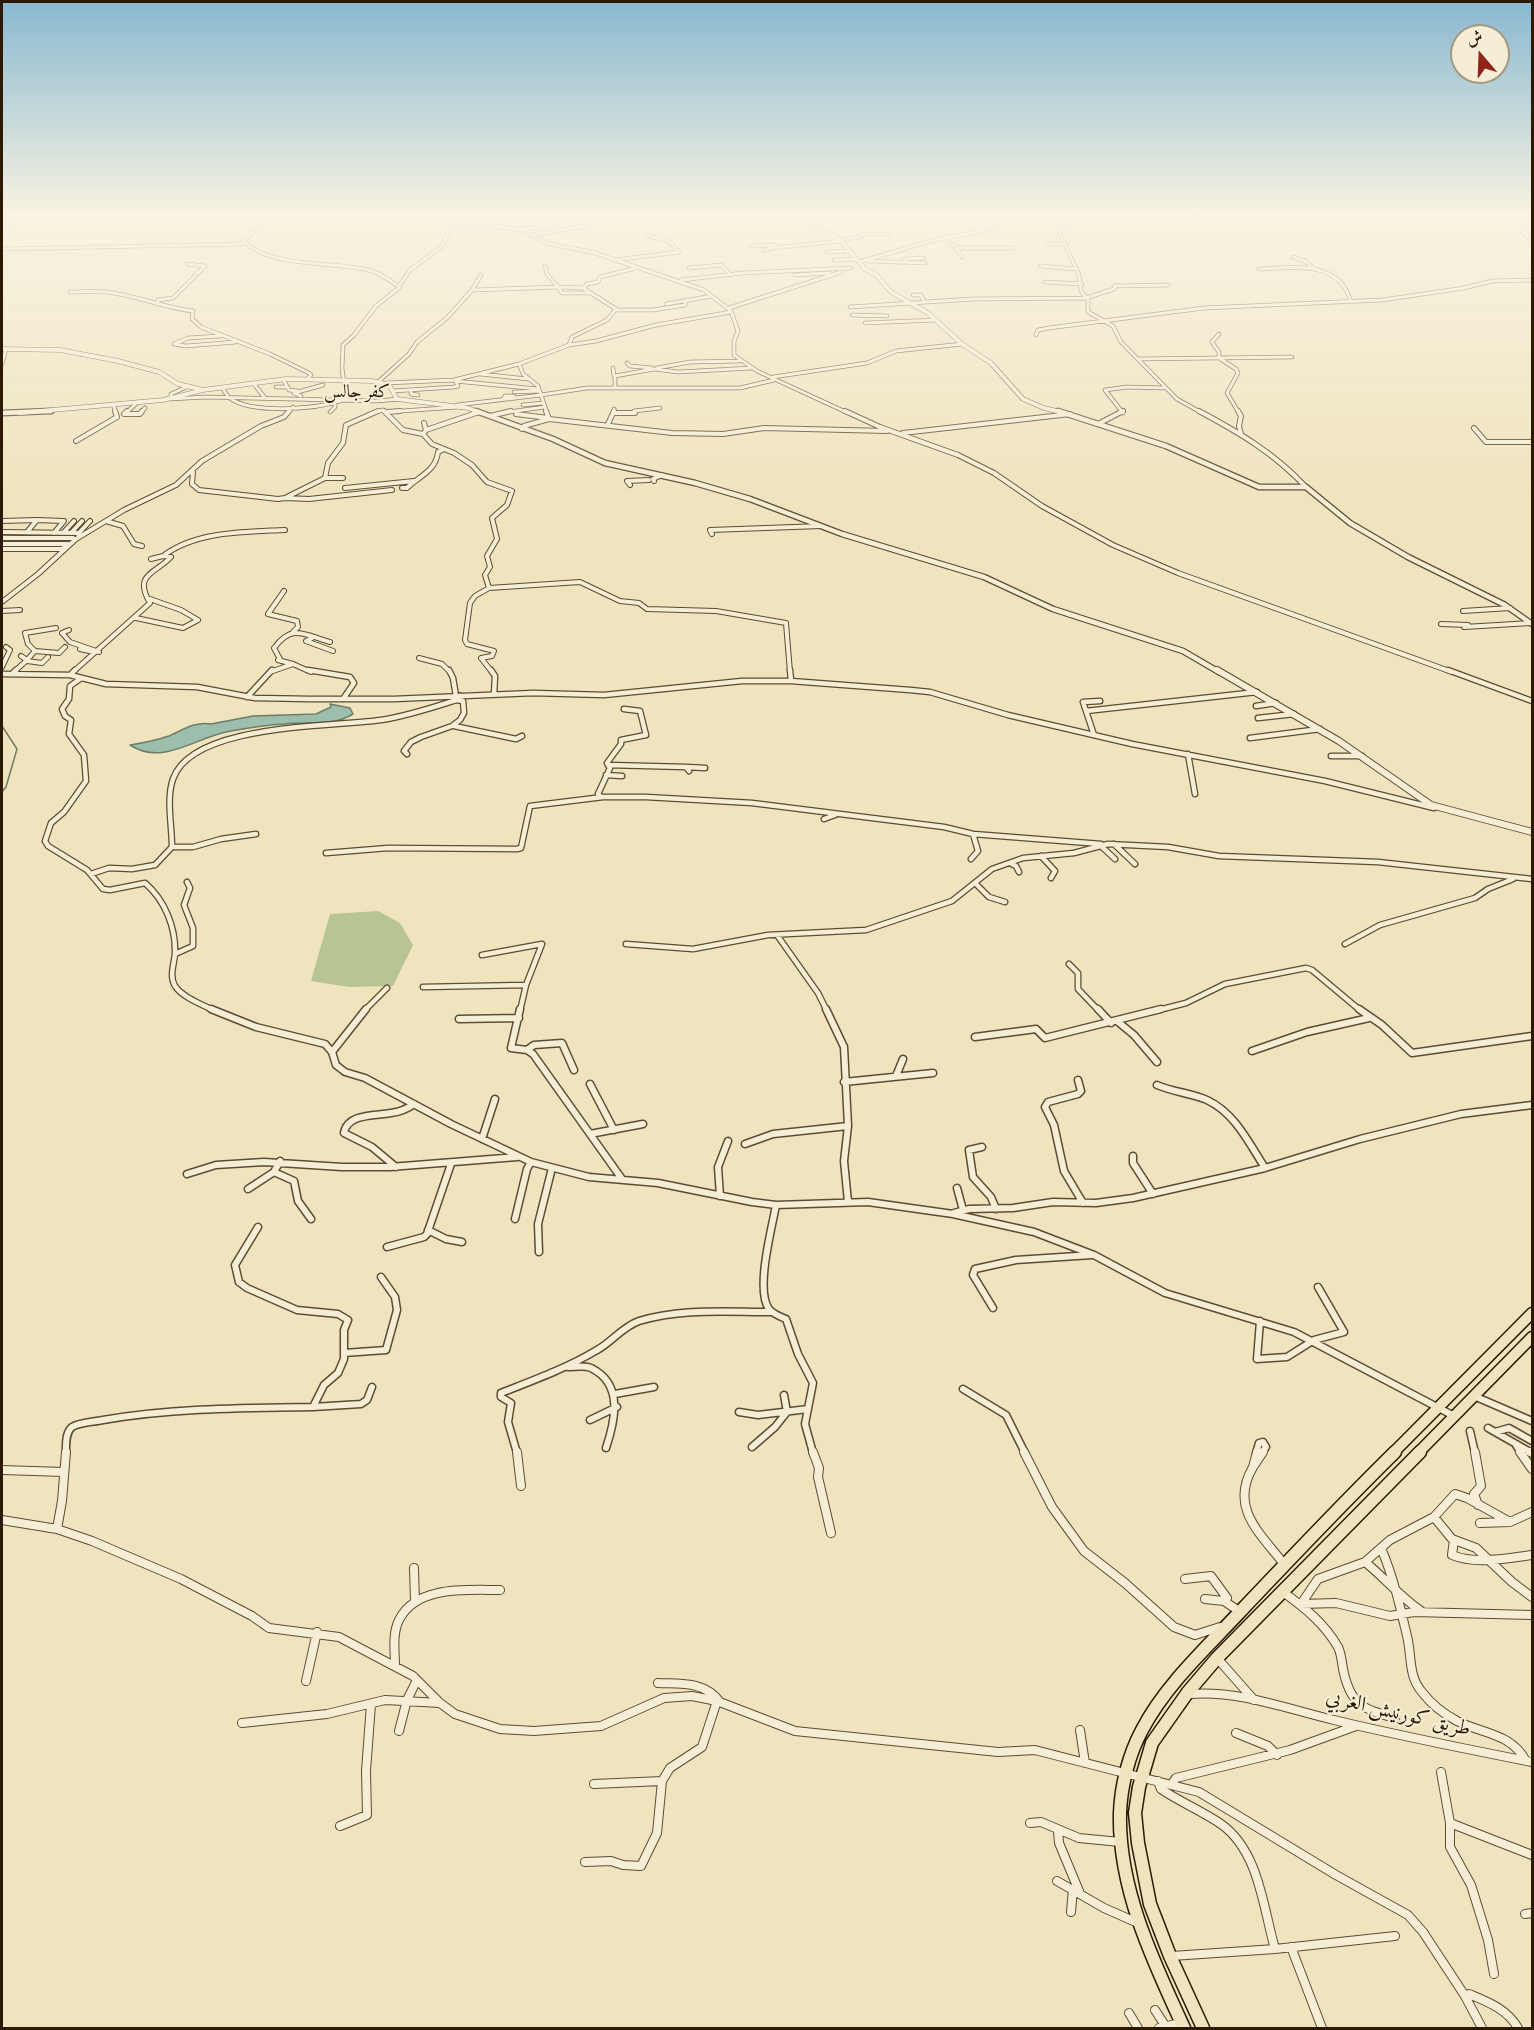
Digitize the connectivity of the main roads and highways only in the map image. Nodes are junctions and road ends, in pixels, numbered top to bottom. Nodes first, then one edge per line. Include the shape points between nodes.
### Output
1 (1533, 1313) edge
2 (1533, 1336) edge
3 (1183, 2026) edge
4 (1203, 2028) edge

1 - 3 main road via 1284,1564 1191,1663 1144,1724 1125,1774 1120,1812 1121,1856 1140,1923
2 - 4 main road via 1217,1658 1152,1743 1135,1813 1138,1843 1150,1904

